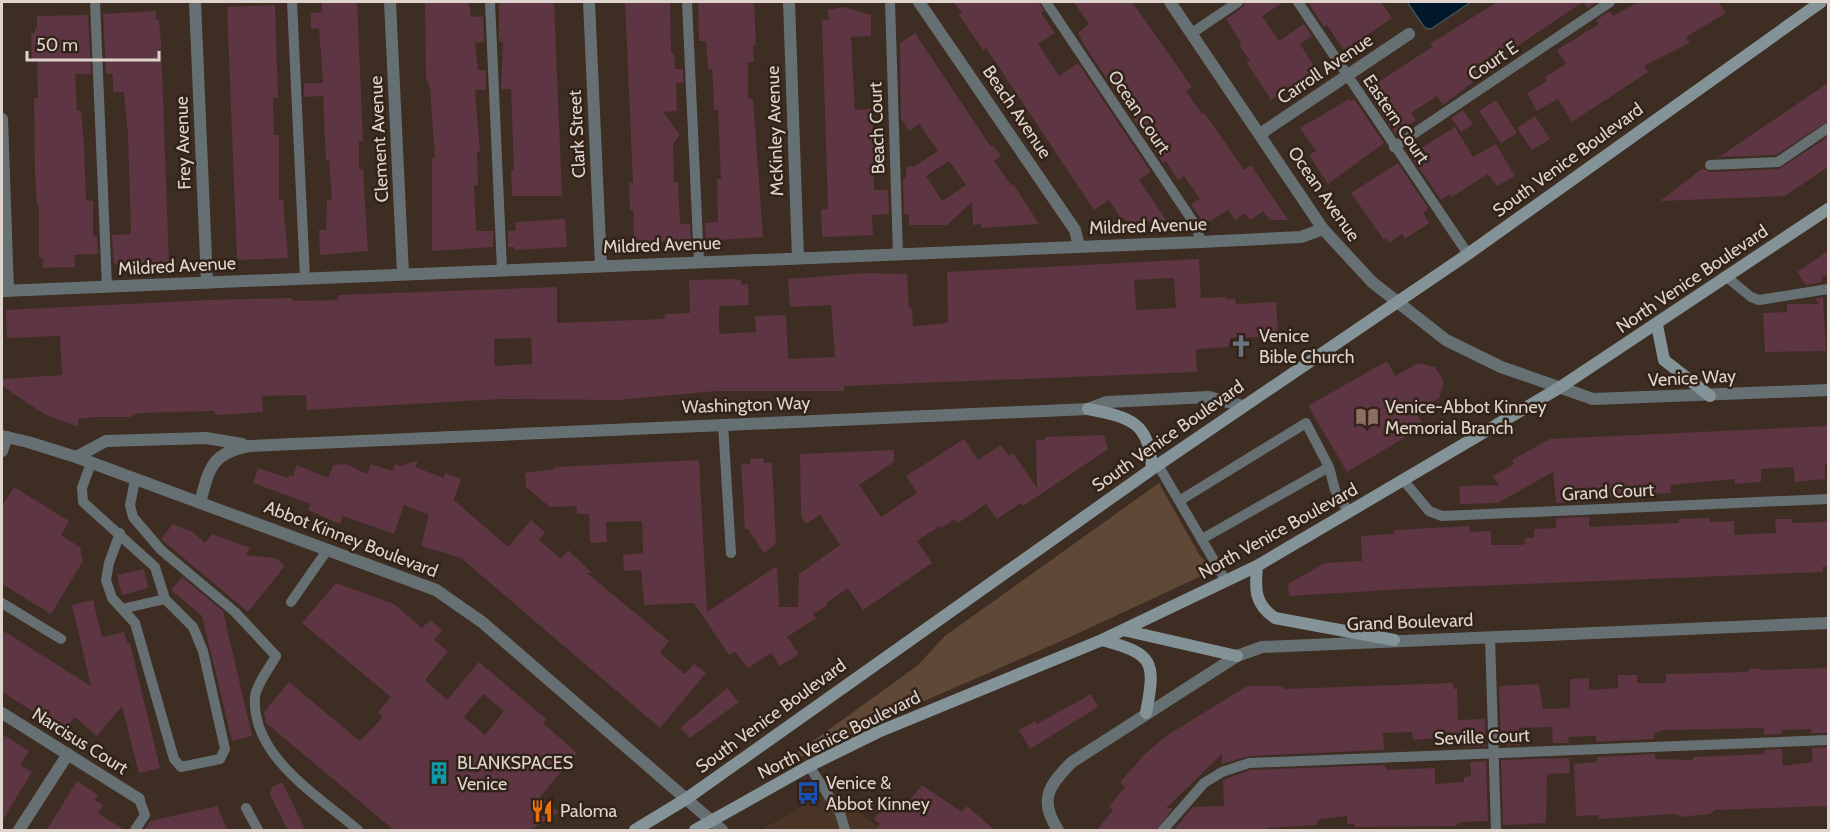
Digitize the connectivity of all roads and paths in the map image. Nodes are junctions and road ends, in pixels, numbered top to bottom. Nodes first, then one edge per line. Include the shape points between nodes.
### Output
1 (95, 2) edge
2 (195, 2) edge
3 (292, 2) edge
4 (390, 2) edge
5 (490, 2) edge
6 (589, 2) edge
7 (687, 2) edge
8 (789, 2) edge
9 (890, 2) edge
10 (919, 2) edge
11 (1046, 2) edge
12 (1170, 2) edge
13 (1238, 2) edge
14 (1298, 2) edge
15 (1610, 2) edge
16 (1821, 2) edge
17 (1192, 33) junction
18 (1409, 34) dead end
19 (1348, 75) junction
20 (2, 119) edge
21 (1828, 128) edge
22 (1260, 134) junction
23 (1394, 147) junction
24 (1710, 165) dead end
25 (1828, 209) edge
26 (1323, 229) junction
27 (1201, 242) junction
28 (1079, 246) junction
29 (898, 254) junction
30 (1468, 254) junction
31 (798, 258) junction
32 (699, 262) junction
33 (601, 266) junction
34 (502, 270) junction
35 (403, 274) junction
36 (305, 278) junction
37 (1728, 278) junction
38 (207, 283) junction
39 (107, 287) junction
40 (1828, 289) edge
41 (5, 291) edge
42 (1394, 302) junction
43 (1658, 325) junction
44 (1559, 388) junction
45 (1828, 390) edge
46 (1710, 396) junction
47 (1243, 406) junction
48 (1088, 409) junction
49 (723, 424) junction
50 (4, 437) edge
51 (249, 446) junction
52 (2, 451) edge
53 (76, 457) junction
54 (91, 463) junction
55 (1155, 467) junction
56 (1329, 467) junction
57 (135, 480) junction
58 (1404, 481) junction
59 (1828, 499) edge
60 (1179, 501) junction
61 (200, 503) junction
62 (1349, 513) junction
63 (120, 533) junction
64 (1202, 539) junction
65 (328, 549) junction
66 (730, 553) dead end
67 (1257, 566) junction
68 (1226, 581) junction
69 (165, 599) junction
70 (291, 602) dead end
71 (2, 603) edge
72 (122, 609) junction
73 (1828, 622) edge
74 (1123, 630) junction
75 (1490, 637) junction
76 (61, 639) dead end
77 (1102, 640) junction
78 (1394, 640) junction
79 (1237, 656) junction
80 (2, 712) edge
81 (1146, 713) junction
82 (1828, 740) edge
83 (1492, 753) junction
84 (68, 754) junction
85 (809, 766) junction
86 (139, 799) joint
87 (686, 799) junction
88 (246, 808) dead end
89 (710, 821) junction
90 (19, 831) edge
91 (135, 831) edge
92 (258, 831) edge
93 (358, 831) edge
94 (635, 831) edge
95 (695, 831) edge
96 (722, 831) edge
97 (845, 831) edge
98 (1058, 831) edge
99 (1163, 831) edge
100 (1496, 831) edge

1 - 39 lane
2 - 38 street, Frey Avenue
3 - 36 lane
4 - 35 street, Clement Avenue
5 - 34 lane
6 - 33 street, Clark Street
7 - 32 lane
8 - 31 street, McKinley Avenue
9 - 29 lane, Beach Court
10 - 28 street, Beach Avenue via 1075,230
11 - 27 lane, Ocean Court via 1196,225
12 - 17 street, Ocean Avenue
13 - 17 lane
14 - 19 lane, Eastern Court
15 - 23 lane, Court E
16 - 30 main road, South Venice Boulevard
17 - 22 street, Ocean Avenue
18 - 19 street, Carroll Avenue
19 - 22 street, Carroll Avenue
19 - 23 lane, Eastern Court
20 - 41 street
21 - 24 lane via 1778,162
22 - 26 street, Ocean Avenue
23 - 30 lane, Eastern Court
25 - 37 main road, North Venice Boulevard
26 - 27 street, Mildred Avenue via 1301,237
26 - 42 street, Ocean Avenue
27 - 28 street, Mildred Avenue
28 - 29 street, Mildred Avenue
29 - 31 street, Mildred Avenue
30 - 42 main road, South Venice Boulevard
31 - 32 street, Mildred Avenue
32 - 33 street, Mildred Avenue
33 - 34 street, Mildred Avenue
34 - 35 street, Mildred Avenue
35 - 36 street, Mildred Avenue
36 - 38 street, Mildred Avenue
37 - 40 lane via 1759,300
37 - 43 main road, North Venice Boulevard
38 - 39 street, Mildred Avenue
39 - 41 street, Mildred Avenue
42 - 44 street, Ocean Avenue via 1461,348
42 - 47 main road, South Venice Boulevard
43 - 44 main road, North Venice Boulevard
43 - 46 main road via 1664,360
44 - 46 street, Venice Way via 1593,399
44 - 58 main road, North Venice Boulevard
45 - 46 street, Venice Way
47 - 48 street, Washington Way via 1209,397 1107,402
47 - 55 main road, South Venice Boulevard
48 - 49 street, Washington Way
48 - 55 main road via 1134,422 1150,444
49 - 51 street, Washington Way
49 - 66 lane
50 - 52 street
50 - 53 street, Abbot Kinney Boulevard
51 - 53 street, Washington Way via 206,438 106,441
51 - 61 street, Washington Way via 229,449 216,458
53 - 54 street, Abbot Kinney Boulevard
54 - 57 street, Abbot Kinney Boulevard
54 - 63 lane via 82,488 83,502
55 - 60 lane
55 - 87 main road, South Venice Boulevard
56 - 60 lane via 1306,423
56 - 62 lane via 1335,490
56 - 64 lane
57 - 61 street, Abbot Kinney Boulevard
57 - 93 lane via 130,505 133,517 161,550 235,612 276,656 255,695 260,732 275,758
58 - 59 lane, Grand Court via 1429,511 1442,516
58 - 62 main road, North Venice Boulevard
60 - 64 lane
61 - 65 street, Abbot Kinney Boulevard
62 - 67 main road, North Venice Boulevard
63 - 69 lane via 155,567
63 - 72 lane via 106,580 112,598
64 - 68 lane
65 - 70 lane
65 - 87 street, Abbot Kinney Boulevard via 436,590 458,604
67 - 68 main road, North Venice Boulevard
67 - 78 main road via 1257,599 1275,618
68 - 74 main road, North Venice Boulevard
69 - 72 lane
69 - 72 lane via 193,627 203,651 225,749 220,759 181,767 174,759 135,623
71 - 76 lane
73 - 75 street, Grand Boulevard
74 - 77 main road, North Venice Boulevard
74 - 79 main road
75 - 78 street, Grand Boulevard
75 - 83 lane
77 - 81 main road via 1132,648 1144,657 1152,672
77 - 85 main road, North Venice Boulevard via 878,732
78 - 79 street, Grand Boulevard via 1262,647
79 - 81 street, Grand Boulevard
80 - 84 street, Narcisus Court
81 - 98 street, Grand Boulevard via 1072,762 1053,781 1047,799 1048,816
82 - 83 lane, Seville Court
83 - 99 lane, Seville Court via 1249,763 1204,783
83 - 100 lane
84 - 86 street, Narcisus Court
84 - 90 street
85 - 89 main road, North Venice Boulevard
85 - 97 lane via 840,813
86 - 91 lane via 145,815
87 - 89 street, Abbot Kinney Boulevard
87 - 94 main road, South Venice Boulevard
88 - 92 lane
89 - 95 main road, North Venice Boulevard
89 - 96 street, Abbot Kinney Boulevard

